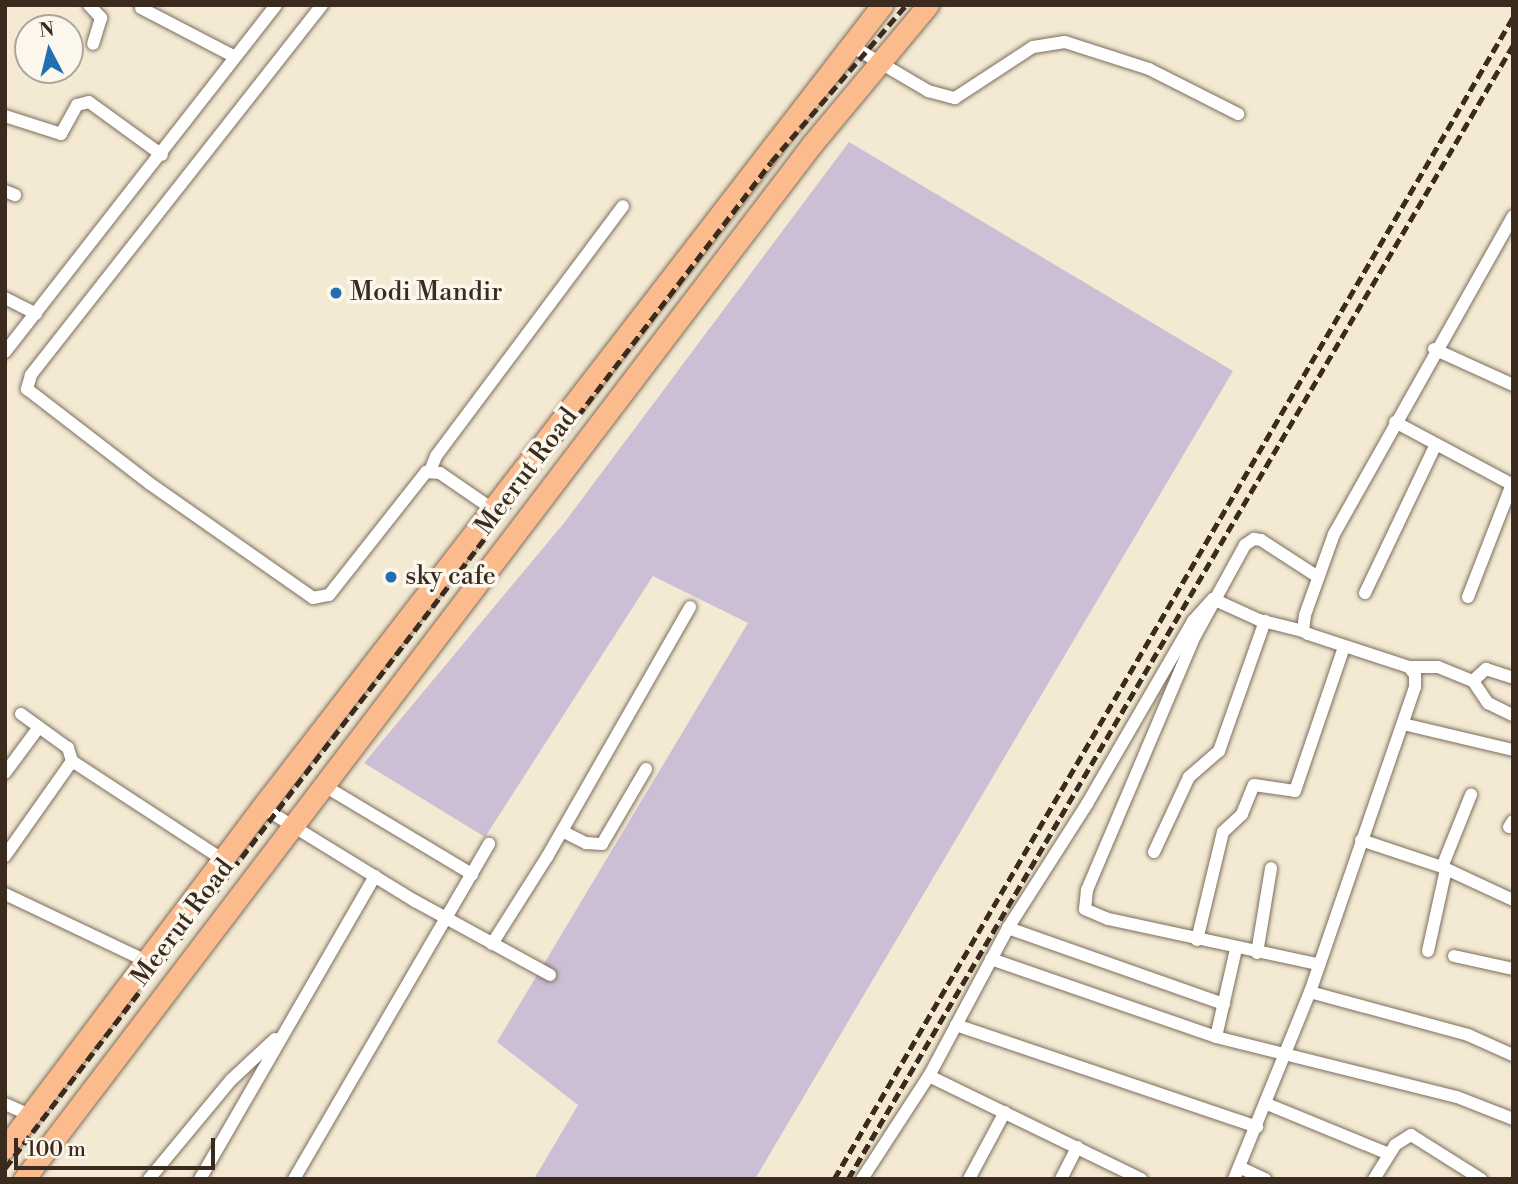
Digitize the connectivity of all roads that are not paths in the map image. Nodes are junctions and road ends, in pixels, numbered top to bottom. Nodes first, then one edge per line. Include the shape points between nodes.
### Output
1 (89, 5) edge
2 (276, 5) edge
3 (322, 5) edge
4 (883, 5) edge
5 (928, 5) edge
6 (141, 8) dead end
7 (93, 44) dead end
8 (850, 45) junction
9 (235, 57) junction
10 (883, 63) junction
11 (797, 112) junction
12 (1238, 114) dead end
13 (5, 116) edge
14 (824, 130) junction
15 (162, 155) junction
16 (623, 206) dead end
17 (1513, 216) edge
18 (5, 298) edge
19 (36, 314) junction
20 (1434, 349) junction
21 (5, 352) edge
22 (1513, 385) edge
23 (1395, 422) junction
24 (1436, 444) junction
25 (430, 471) junction
26 (1512, 484) edge
27 (495, 511) junction
28 (1318, 577) junction
29 (1365, 593) dead end
30 (1468, 597) dead end
31 (1213, 599) junction
32 (690, 607) dead end
33 (1265, 621) junction
34 (1303, 631) junction
35 (1344, 647) junction
36 (1409, 667) junction
37 (1513, 678) edge
38 (1473, 681) junction
39 (20, 714) dead end
40 (1513, 715) edge
41 (1403, 724) junction
42 (39, 727) junction
43 (1513, 750) edge
44 (72, 761) junction
45 (646, 769) dead end
46 (5, 773) edge
47 (323, 785) junction
48 (1471, 796) dead end
49 (262, 807) junction
50 (292, 825) junction
51 (562, 831) junction
52 (1360, 840) junction
53 (489, 844) dead end
54 (1154, 852) dead end
55 (5, 856) edge
56 (222, 859) junction
57 (1271, 868) dead end
58 (1444, 868) junction
59 (472, 874) junction
60 (375, 876) junction
61 (5, 894) edge
62 (1513, 900) edge
63 (446, 918) junction
64 (1008, 928) junction
65 (1197, 940) junction
66 (492, 944) junction
67 (1236, 949) junction
68 (1428, 951) dead end
69 (1257, 953) junction
70 (1454, 956) dead end
71 (992, 959) junction
72 (146, 961) junction
73 (1317, 964) junction
74 (1513, 970) edge
75 (550, 975) dead end
76 (1310, 992) junction
77 (1224, 1004) junction
78 (956, 1025) junction
79 (284, 1031) junction
80 (1216, 1037) junction
81 (1283, 1055) junction
82 (1513, 1055) edge
83 (929, 1076) junction
84 (5, 1104) edge
85 (1267, 1104) junction
86 (1005, 1112) junction
87 (30, 1115) junction
88 (1513, 1119) edge
89 (1257, 1128) junction
90 (1077, 1147) junction
91 (5, 1148) edge
92 (1389, 1154) junction
93 (1237, 1173) edge
94 (24, 1179) edge
95 (149, 1179) edge
96 (200, 1179) edge
97 (295, 1179) edge
98 (862, 1179) edge
99 (969, 1179) edge
100 (1061, 1179) edge
101 (1140, 1179) edge
102 (1265, 1179) edge
103 (1374, 1179) edge
104 (1481, 1179) edge

1 - 7 street via 101,18
2 - 9 street
3 - 25 street via 31,375 27,389 149,483 313,598 329,595 413,484
4 - 8 highway, Meerut Road
5 - 10 highway, Meerut Road
6 - 9 street
8 - 10 street
8 - 11 highway, Meerut Road
9 - 15 street
10 - 12 street via 928,91 956,98 1033,47 1065,42 1149,69
10 - 14 highway, Meerut Road
11 - 14 highway
11 - 27 highway, Meerut Road
13 - 15 street via 61,134 77,105 89,102
14 - 47 highway, Meerut Road
15 - 19 street
16 - 25 street via 436,456
17 - 20 street
18 - 19 street
19 - 21 street
20 - 22 street
20 - 23 street
23 - 24 street
23 - 28 street via 1334,534
24 - 26 street
24 - 29 street
25 - 27 street via 440,472
26 - 30 street
27 - 49 highway, Meerut Road
28 - 31 street via 1254,539
28 - 34 street
31 - 33 street
31 - 64 street via 1193,621 1087,804
31 - 65 street via 1085,909
32 - 51 street
33 - 34 street
33 - 54 street via 1219,751 1189,777
34 - 35 street
35 - 36 street
35 - 65 street via 1295,791 1254,785 1242,814 1223,832
36 - 38 street via 1438,667
36 - 41 street via 1415,687
37 - 38 street via 1486,670
38 - 40 street via 1488,703
39 - 42 street
41 - 43 street
41 - 52 street
42 - 44 street via 68,748
42 - 46 street
44 - 55 street
44 - 56 street
45 - 51 street via 601,844
47 - 50 highway, Meerut Road
47 - 59 street
48 - 58 street
49 - 50 street
49 - 56 highway, Meerut Road
50 - 60 street
50 - 94 highway, Meerut Road
51 - 66 street
52 - 58 street
52 - 73 street
53 - 59 street
56 - 72 highway, Meerut Road
57 - 69 street
58 - 62 street
58 - 68 street
59 - 63 street
60 - 63 street
60 - 79 street
61 - 72 street
63 - 66 street
63 - 97 street
64 - 71 street
64 - 77 street
65 - 67 street
66 - 75 street
67 - 69 street
67 - 77 street
69 - 73 street
70 - 74 street
71 - 78 street
71 - 80 street
72 - 87 highway, Meerut Road
73 - 76 street
76 - 81 street
76 - 82 street via 1468,1035
77 - 80 street
78 - 83 street
78 - 89 street
79 - 95 street via 231,1080
79 - 96 street
80 - 81 street
81 - 85 street
81 - 88 street via 1457,1097
83 - 86 street
83 - 98 street
84 - 87 street
85 - 89 street
85 - 92 street
86 - 90 street
86 - 99 street
87 - 91 highway, Meerut Road
89 - 93 street
90 - 100 street
90 - 101 street
92 - 103 street
92 - 104 street via 1402,1138 1411,1135
93 - 102 street

